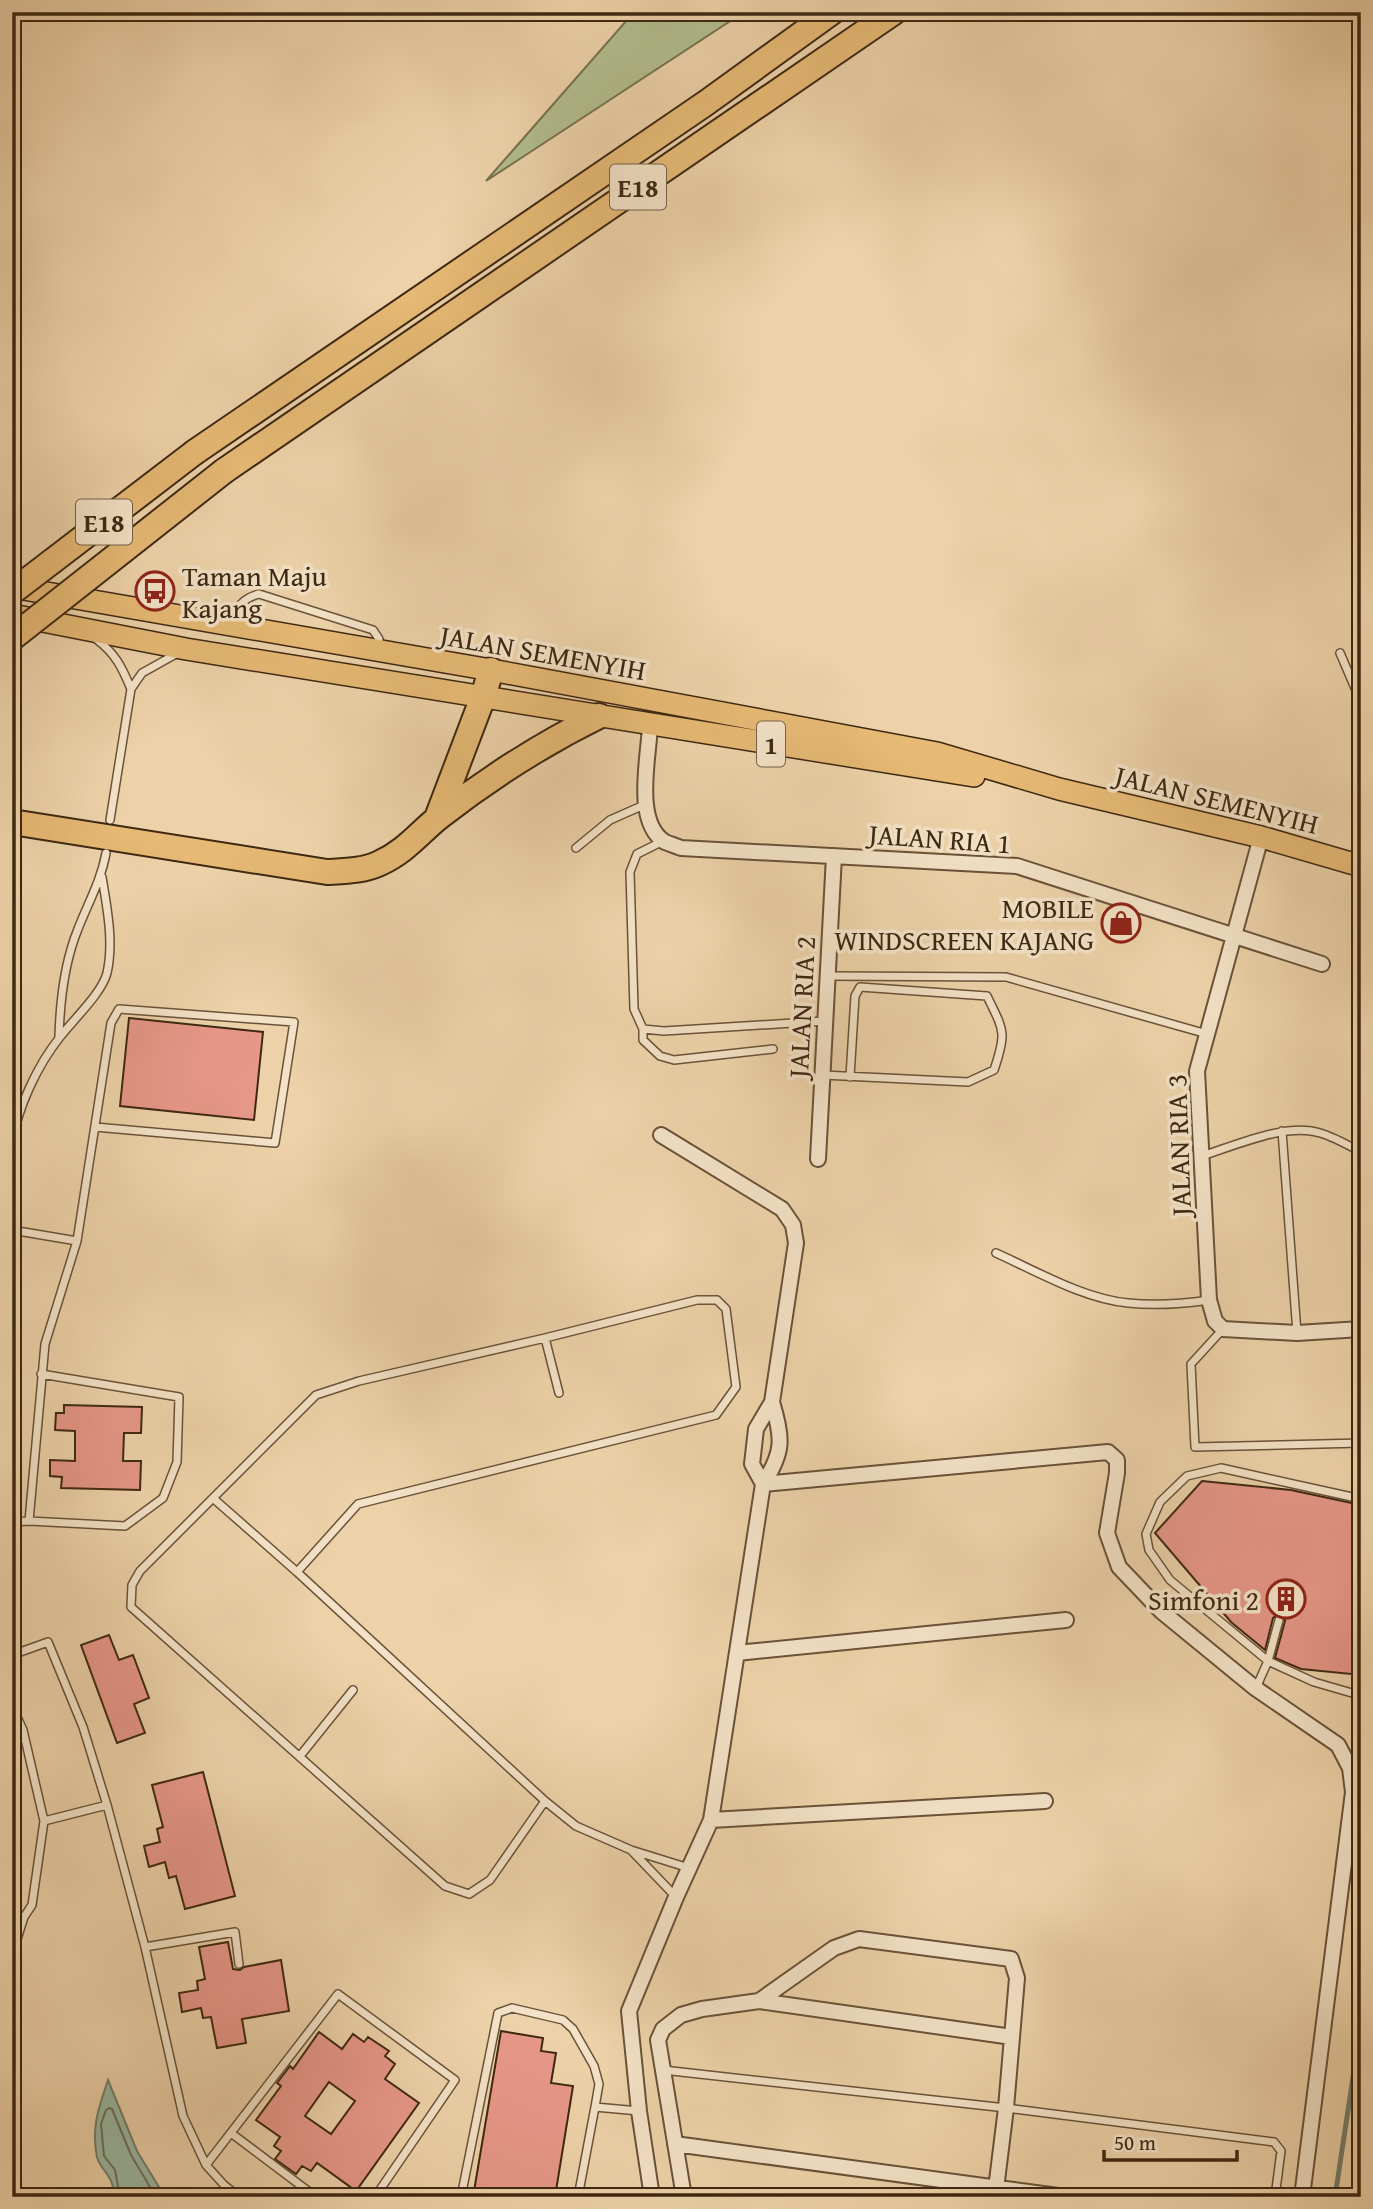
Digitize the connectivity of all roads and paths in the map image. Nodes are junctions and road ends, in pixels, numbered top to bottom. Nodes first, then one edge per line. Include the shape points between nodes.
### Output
1 (832, 12) edge
2 (894, 12) edge
3 (12, 589) edge
4 (12, 615) edge
5 (168, 615) junction
6 (227, 625) junction
7 (83, 629) junction
8 (12, 638) edge
9 (162, 644) junction
10 (186, 649) junction
11 (380, 652) junction
12 (1340, 653) dead end
13 (491, 670) junction
14 (131, 689) junction
15 (483, 697) junction
16 (1361, 702) edge
17 (599, 716) junction
18 (650, 725) junction
19 (1059, 789) junction
20 (644, 805) junction
21 (437, 818) junction
22 (110, 820) dead end
23 (12, 822) edge
24 (1261, 837) junction
25 (663, 841) junction
26 (576, 848) dead end
27 (106, 853) dead end
28 (834, 856) junction
29 (1361, 866) edge
30 (102, 877) junction
31 (1233, 934) junction
32 (1322, 964) dead end
33 (827, 976) junction
34 (825, 1021) junction
35 (643, 1029) junction
36 (1206, 1034) junction
37 (59, 1037) junction
38 (773, 1049) dead end
39 (822, 1075) junction
40 (850, 1077) junction
41 (95, 1127) junction
42 (1282, 1132) junction
43 (661, 1135) dead end
44 (12, 1143) edge
45 (1361, 1152) edge
46 (1201, 1156) junction
47 (818, 1159) dead end
48 (12, 1230) edge
49 (77, 1241) junction
50 (996, 1253) dead end
51 (1209, 1300) junction
52 (1223, 1329) junction
53 (1361, 1329) edge
54 (1297, 1333) junction
55 (545, 1338) junction
56 (41, 1374) junction
57 (559, 1393) dead end
58 (772, 1402) junction
59 (1361, 1443) edge
60 (763, 1485) junction
61 (214, 1499) junction
62 (1361, 1499) edge
63 (29, 1521) junction
64 (12, 1522) edge
65 (297, 1572) junction
66 (1066, 1620) dead end
67 (1279, 1620) dead end
68 (737, 1653) junction
69 (12, 1655) edge
70 (1268, 1661) junction
71 (1255, 1688) junction
72 (353, 1690) dead end
73 (1361, 1691) edge
74 (12, 1706) edge
75 (300, 1756) junction
76 (545, 1801) junction
77 (1045, 1801) dead end
78 (107, 1805) junction
79 (711, 1820) junction
80 (44, 1821) junction
81 (631, 1850) junction
82 (689, 1868) junction
83 (676, 1897) junction
84 (12, 1914) edge
85 (24, 1917) junction
86 (12, 1927) edge
87 (145, 1947) junction
88 (12, 1955) edge
89 (239, 1964) dead end
90 (760, 2001) junction
91 (1012, 2037) junction
92 (663, 2070) junction
93 (595, 2108) junction
94 (1006, 2108) junction
95 (639, 2111) junction
96 (231, 2133) junction
97 (675, 2144) junction
98 (206, 2165) junction
99 (996, 2192) edge
100 (239, 2197) edge
101 (316, 2197) edge
102 (375, 2197) edge
103 (461, 2197) edge
104 (578, 2197) edge
105 (652, 2197) edge
106 (684, 2197) edge
107 (1066, 2197) edge
108 (1275, 2197) edge
109 (1302, 2197) edge

1 - 3 highway, E18, bridge via 195,452
2 - 8 highway, E18, bridge via 224,471
3 - 5 main road, JALAN SEMENYIH / 1
4 - 7 main road, JALAN SEMENYIH / 1
5 - 6 main road, JALAN SEMENYIH / 1
5 - 9 main road
6 - 11 main road, JALAN SEMENYIH / 1
6 - 11 lane via 238,606 259,594 373,630
7 - 9 main road, JALAN SEMENYIH / 1
7 - 14 lane via 113,653
9 - 10 main road, JALAN SEMENYIH / 1
10 - 14 lane via 142,673
10 - 15 main road, JALAN SEMENYIH / 1
11 - 13 main road, JALAN SEMENYIH / 1
12 - 16 lane
13 - 15 highway
13 - 19 main road, JALAN SEMENYIH / 1 via 937,753
14 - 22 lane
15 - 17 main road, JALAN SEMENYIH / 1
15 - 21 highway
17 - 18 main road, JALAN SEMENYIH / 1
17 - 21 highway via 536,748
18 - 19 main road, JALAN SEMENYIH / 1
18 - 20 street
19 - 24 main road, JALAN SEMENYIH / 1
20 - 25 street via 651,827
20 - 26 lane via 610,820
21 - 23 highway via 402,852 377,865 327,872
24 - 29 main road, JALAN SEMENYIH / 1
24 - 31 street, JALAN RIA 3
25 - 28 street, JALAN RIA 1 via 681,848
25 - 35 lane via 637,854 631,872 634,1009
27 - 30 lane
28 - 31 street, JALAN RIA 1 via 1017,866
28 - 33 street, JALAN RIA 2
30 - 37 lane via 68,961
30 - 37 lane via 110,939 107,975
31 - 32 street, JALAN RIA 1
31 - 36 street, JALAN RIA 3
33 - 34 street, JALAN RIA 2
33 - 36 lane via 1006,976
34 - 35 lane
34 - 39 street, JALAN RIA 2
35 - 38 lane via 643,1040 660,1056 674,1060
36 - 46 street, JALAN RIA 3 via 1197,1071
37 - 44 lane via 20,1112
39 - 40 lane
39 - 47 street, JALAN RIA 2
40 - 40 lane via 968,1082 994,1070 1004,1041 987,996 860,987 855,996
41 - 41 lane via 275,1143 293,1022 119,1009 111,1023
41 - 49 lane
42 - 45 lane via 1320,1132
42 - 46 lane
42 - 54 lane
43 - 58 street via 782,1209 793,1225 796,1243
46 - 51 street, JALAN RIA 3
48 - 49 lane
49 - 56 lane via 45,1344
50 - 51 lane via 1077,1289 1125,1303 1167,1306
51 - 52 street, JALAN RIA 3 via 1215,1321
52 - 54 street
52 - 59 lane via 1191,1364 1195,1447
53 - 54 street
55 - 57 lane
55 - 61 lane via 316,1395
55 - 65 lane via 697,1300 716,1300 726,1310 736,1387 716,1415 358,1504
56 - 63 lane
56 - 63 lane via 179,1396 177,1462 163,1498 125,1526
58 - 60 street via 781,1431 776,1464
58 - 60 street via 756,1429 751,1464
60 - 68 street
60 - 71 street via 1108,1452 1117,1460 1117,1473 1107,1533 1119,1567 1161,1611
61 - 65 lane
61 - 75 lane via 140,1571 132,1585 131,1607
62 - 70 lane via 1221,1468 1187,1476 1160,1502 1146,1534 1149,1550 1170,1580
63 - 64 lane
65 - 76 lane
66 - 68 street
67 - 70 lane
68 - 79 street
69 - 78 lane via 48,1643 83,1727
70 - 71 lane
70 - 73 lane via 1314,1682 1352,1693
71 - 109 street via 1338,1745 1350,1768 1353,1792
72 - 75 lane
74 - 80 lane via 23,1730
75 - 76 lane via 445,1886 469,1894 490,1880
76 - 81 lane via 576,1826
77 - 79 street
78 - 80 lane
78 - 87 lane
79 - 82 street
80 - 85 lane via 32,1905
81 - 82 lane
81 - 83 lane
82 - 83 street
83 - 95 street via 629,2011
84 - 85 lane
85 - 86 lane
85 - 88 lane
87 - 89 lane via 235,1932
87 - 98 lane via 183,2116
90 - 91 street
90 - 91 street via 834,1948 859,1940 1011,1959 1017,1978
90 - 92 street via 681,2015 663,2029 658,2040
91 - 94 street
92 - 94 lane
92 - 97 street
93 - 95 lane
93 - 103 lane via 598,2084 594,2066 573,2029 563,2020 512,2008 498,2013
93 - 104 lane
94 - 99 street
94 - 108 lane via 1273,2142 1281,2151
95 - 105 street
96 - 98 lane
96 - 101 lane
96 - 102 lane via 338,1994 455,2080
97 - 99 street
97 - 106 street
98 - 100 lane
99 - 107 street

